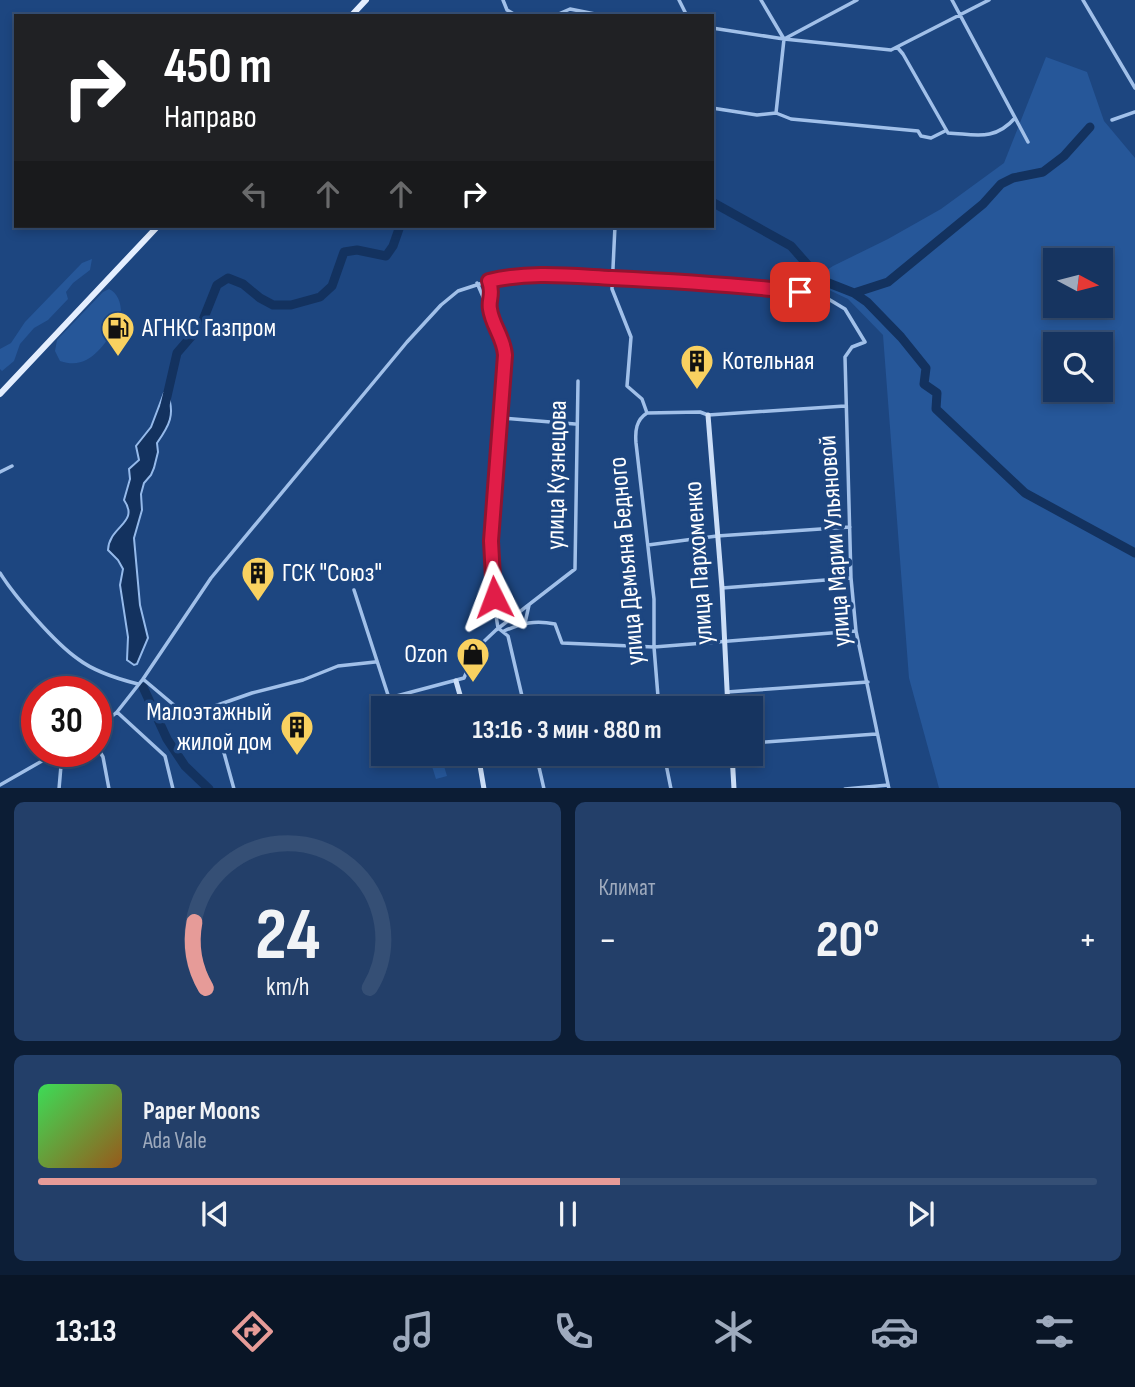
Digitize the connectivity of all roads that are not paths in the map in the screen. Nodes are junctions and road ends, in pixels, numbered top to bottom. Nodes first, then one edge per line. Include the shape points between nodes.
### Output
1 (366, 0) edge
2 (503, 0) edge
3 (761, 0) edge
4 (857, 0) edge
5 (952, 0) edge
6 (989, 0) edge
7 (1083, 0) edge
8 (353, 14) edge
9 (514, 14) edge
10 (559, 14) edge
11 (595, 14) edge
12 (959, 15) junction
13 (714, 29) edge
14 (784, 39) junction
15 (897, 47) junction
16 (1135, 88) edge
17 (714, 108) edge
18 (1135, 112) edge
19 (776, 113) junction
20 (1015, 118) junction
21 (1112, 120) dead end
22 (945, 131) junction
23 (1028, 142) dead end
24 (156, 228) edge
25 (615, 228) edge
26 (611, 278) junction
27 (489, 281) junction
28 (477, 283) junction
29 (489, 307) junction
30 (578, 381) dead end
31 (0, 394) edge
32 (845, 406) junction
33 (647, 413) junction
34 (708, 415) junction
35 (501, 418) junction
36 (576, 424) junction
37 (12, 466) dead end
38 (0, 472) edge
39 (850, 527) junction
40 (717, 536) junction
41 (648, 545) junction
42 (0, 573) edge
43 (851, 578) junction
44 (722, 588) junction
45 (354, 590) dead end
46 (529, 605) junction
47 (525, 623) junction
48 (498, 628) junction
49 (504, 631) junction
50 (856, 631) junction
51 (724, 642) junction
52 (654, 647) junction
53 (376, 662) junction
54 (143, 679) junction
55 (456, 681) junction
56 (868, 682) junction
57 (138, 684) junction
58 (727, 692) junction
59 (460, 696) edge
60 (522, 696) edge
61 (658, 696) edge
62 (727, 696) edge
63 (117, 712) junction
64 (112, 716) edge
65 (876, 734) junction
66 (221, 741) dead end
67 (763, 742) edge
68 (481, 766) edge
69 (539, 766) edge
70 (666, 766) edge
71 (733, 766) edge
72 (32, 767) edge
73 (62, 767) edge
74 (105, 767) edge
75 (0, 785) edge
76 (888, 787) edge
77 (60, 788) edge
78 (109, 788) edge
79 (173, 788) edge
80 (234, 788) edge
81 (484, 788) edge
82 (544, 788) edge
83 (671, 788) edge
84 (734, 788) edge
85 (866, 788) edge

1 - 8 main road
2 - 9 street
3 - 14 street
4 - 14 street
5 - 12 street
6 - 12 street
7 - 16 street
10 - 11 street via 570,9
12 - 15 street
12 - 20 street
13 - 14 street
14 - 15 street via 881,51
14 - 19 street
15 - 22 street
17 - 19 street
18 - 21 street
19 - 22 street via 791,119 918,131 931,138
20 - 22 street via 980,136
20 - 23 street
24 - 31 main road
25 - 26 street
26 - 27 street via 549,275
26 - 32 street, улица Марии Ульяновой via 732,284 825,297 845,309 864,342 846,354
26 - 33 street via 631,337 627,386 642,399
27 - 28 street
27 - 29 street
28 - 29 street
28 - 54 street via 449,297 407,342 211,578
29 - 35 street via 505,348
30 - 36 street, улица Кузнецова
32 - 34 street
32 - 39 street, улица Марии Ульяновой
33 - 34 street
33 - 41 street, улица Демьяна Бедного via 640,419 636,435
34 - 40 street, улица Пархоменко
35 - 36 street
35 - 48 street via 491,541
36 - 46 street, улица Кузнецова via 575,569
37 - 38 street
39 - 40 street
39 - 43 street, улица Марии Ульяновой
40 - 41 street
40 - 44 street, улица Пархоменко
41 - 52 street, улица Демьяна Бедного
42 - 57 street via 79,661
43 - 44 street
43 - 50 street, улица Марии Ульяновой
44 - 51 street, улица Пархоменко
45 - 53 street
46 - 47 street
46 - 48 street
47 - 49 street
47 - 52 street via 555,624 562,643
48 - 49 street
48 - 55 street via 477,648 464,678
49 - 60 street
50 - 51 street
50 - 56 street, улица Марии Ульяновой
51 - 52 street
51 - 58 street, улица Пархоменко
52 - 61 street, улица Демьяна Бедного
53 - 54 street via 338,666 192,714 181,711
53 - 55 street via 388,698
54 - 57 street
55 - 59 street
56 - 58 street
56 - 65 street, улица Марии Ульяновой
57 - 63 street
58 - 62 street, улица Пархоменко
63 - 64 street
63 - 79 street via 166,756
65 - 67 street
65 - 76 street, улица Марии Ульяновой
66 - 80 street
68 - 81 street
69 - 82 street
70 - 83 street
71 - 84 street
72 - 75 street
73 - 77 street
74 - 78 street
76 - 85 street

